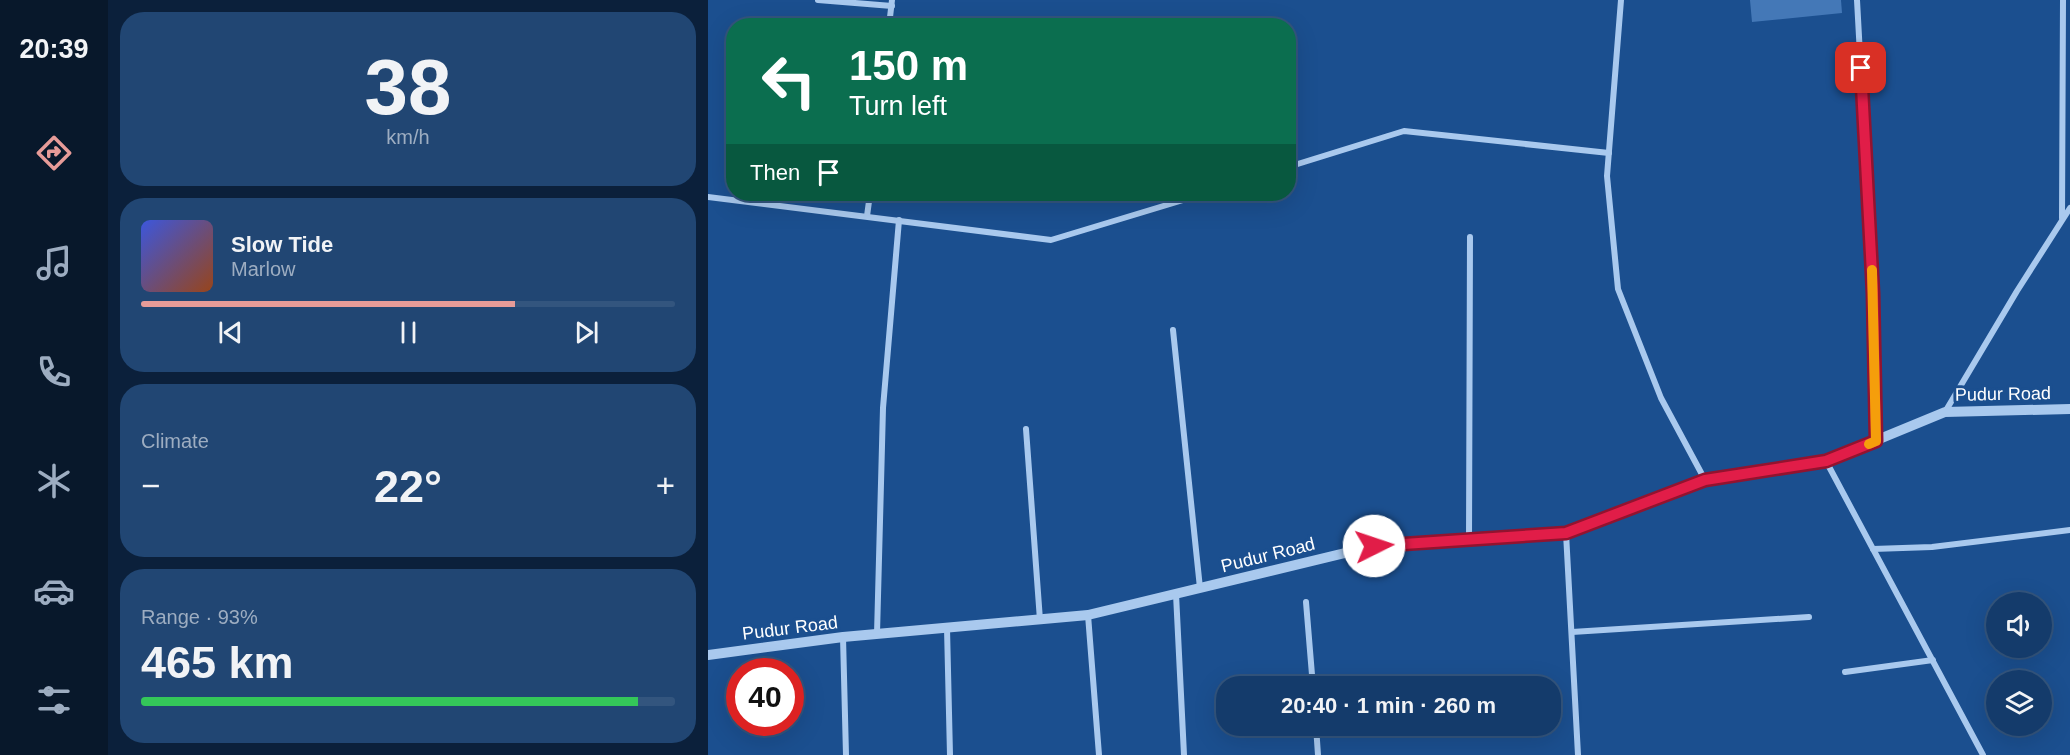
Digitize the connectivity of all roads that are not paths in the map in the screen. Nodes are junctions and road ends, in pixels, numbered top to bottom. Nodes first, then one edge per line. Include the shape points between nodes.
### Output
1 (818, 0) edge
2 (1621, 0) edge
3 (1857, 0) edge
4 (2062, 0) edge
5 (892, 3) edge
6 (891, 18) edge
7 (1609, 153) junction
8 (1296, 165) edge
9 (708, 197) edge
10 (726, 199) edge
11 (741, 201) edge
12 (869, 201) edge
13 (1180, 201) edge
14 (2070, 208) edge
15 (867, 216) junction
16 (2062, 219) junction
17 (899, 220) junction
18 (1470, 237) dead end
19 (1173, 330) dead end
20 (2070, 409) edge
21 (1946, 412) junction
22 (1026, 429) dead end
23 (1876, 441) junction
24 (1826, 461) junction
25 (1705, 480) junction
26 (2070, 530) edge
27 (1566, 533) junction
28 (1469, 540) junction
29 (1873, 549) junction
30 (1200, 588) junction
31 (1176, 594) junction
32 (1306, 602) dead end
33 (1088, 615) junction
34 (1809, 617) dead end
35 (1040, 620) junction
36 (947, 628) junction
37 (1572, 632) junction
38 (877, 634) junction
39 (843, 637) junction
40 (708, 655) edge
41 (1933, 660) junction
42 (1845, 672) dead end
43 (1312, 676) edge
44 (1317, 736) edge
45 (846, 755) edge
46 (950, 755) edge
47 (1099, 755) edge
48 (1184, 755) edge
49 (1318, 755) edge
50 (1578, 755) edge
51 (1983, 755) edge

1 - 5 street
2 - 7 street
3 - 23 street via 1873,293
4 - 16 street
5 - 6 street
7 - 8 street via 1404,131
7 - 25 street via 1607,176 1618,289 1661,398
9 - 10 street
11 - 15 street
12 - 15 street
13 - 17 street via 1051,240
14 - 16 street
15 - 17 street
16 - 21 street
17 - 38 street via 883,408
18 - 28 street
19 - 30 street
20 - 21 street, Pudur Road
21 - 23 street, Pudur Road
22 - 35 street
23 - 24 street, Pudur Road
24 - 25 street, Pudur Road
24 - 29 street
25 - 27 street, Pudur Road
26 - 29 street via 1932,547
27 - 28 street, Pudur Road
27 - 37 street
28 - 30 street, Pudur Road via 1374,546
29 - 41 street
30 - 31 street, Pudur Road
31 - 33 street, Pudur Road
31 - 48 street
32 - 43 street
33 - 35 street, Pudur Road
33 - 47 street
34 - 37 street
35 - 36 street, Pudur Road
36 - 38 street, Pudur Road
36 - 46 street
37 - 50 street
38 - 39 street, Pudur Road
39 - 40 street, Pudur Road
39 - 45 street
41 - 42 street
41 - 51 street
44 - 49 street

